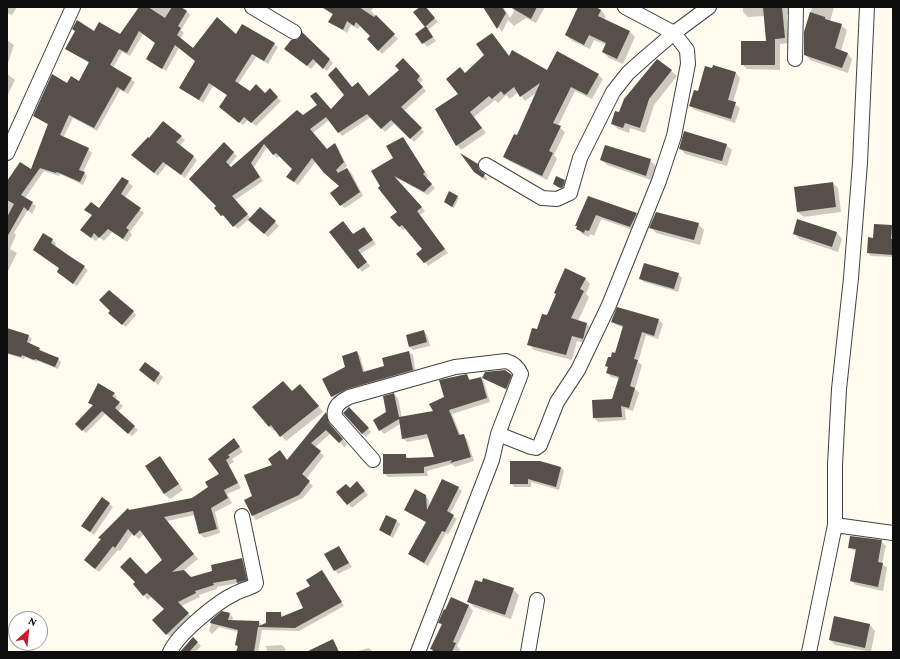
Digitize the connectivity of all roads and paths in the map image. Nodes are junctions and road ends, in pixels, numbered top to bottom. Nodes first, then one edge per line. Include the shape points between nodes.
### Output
1 (73, 7) edge
2 (252, 7) edge
3 (625, 7) edge
4 (709, 7) edge
5 (796, 7) edge
6 (867, 7) edge
7 (294, 32) dead end
8 (674, 33) junction
9 (795, 59) dead end
10 (7, 153) edge
11 (486, 165) dead end
12 (498, 434) junction
13 (373, 460) dead end
14 (242, 516) dead end
15 (835, 526) junction
16 (893, 533) edge
17 (537, 600) dead end
18 (170, 652) edge
19 (418, 652) edge
20 (528, 652) edge
21 (809, 652) edge

1 - 10 street
2 - 7 street
3 - 8 street
4 - 8 street
5 - 9 street
6 - 15 street via 860,163 839,389
8 - 11 street via 628,73 613,92 580,158 570,193 557,199 542,198
8 - 12 street via 687,50 688,64 674,136 659,181 608,305 578,370 557,402 540,445 536,448 531,447
12 - 13 street via 520,372 514,363 506,361 455,367 349,397 339,403 334,410 335,417
12 - 19 street via 492,460
14 - 18 street via 256,583 207,611
15 - 16 street
15 - 21 street
17 - 20 street

